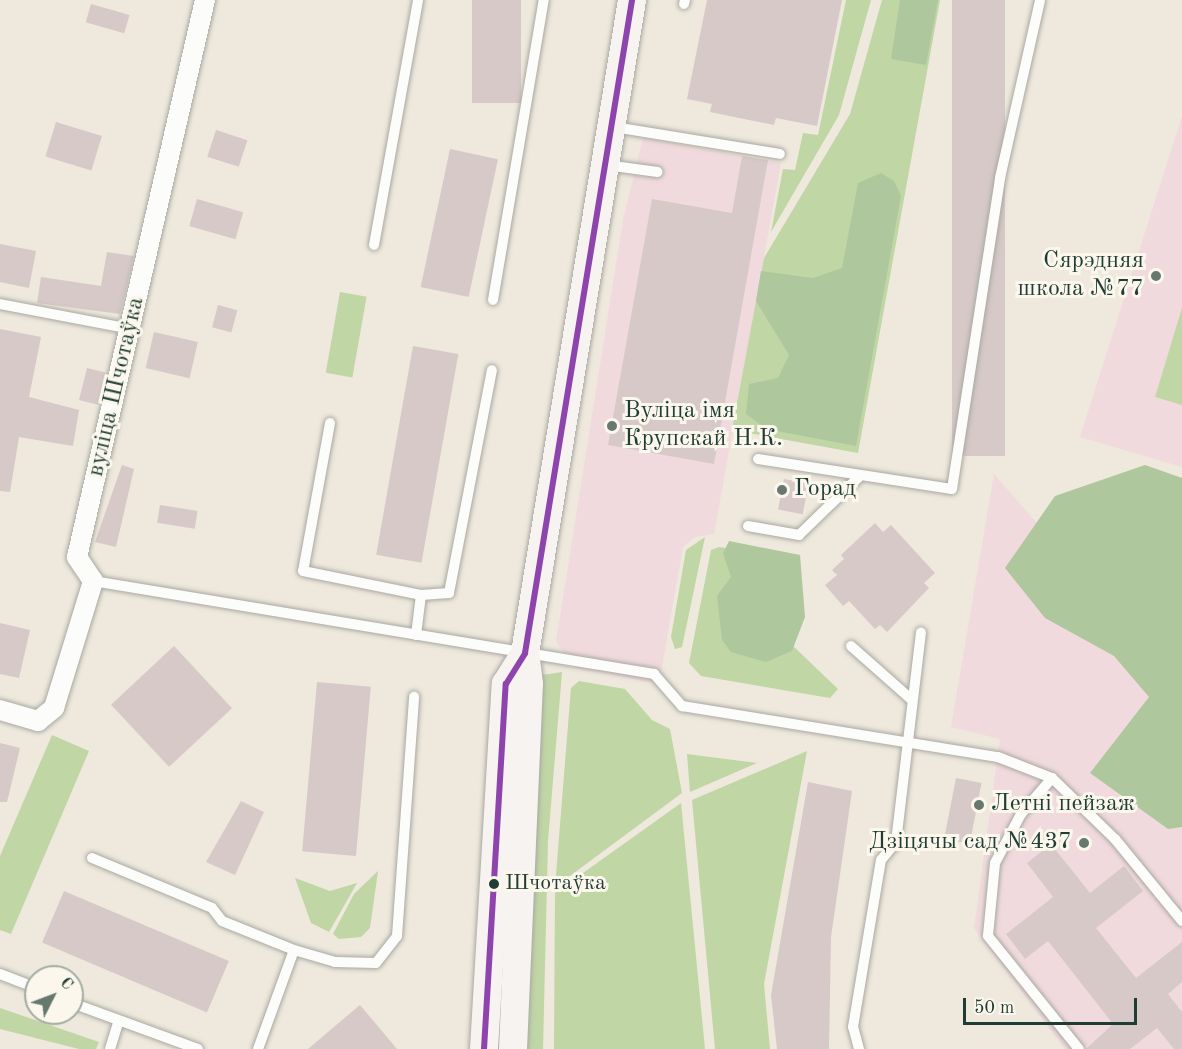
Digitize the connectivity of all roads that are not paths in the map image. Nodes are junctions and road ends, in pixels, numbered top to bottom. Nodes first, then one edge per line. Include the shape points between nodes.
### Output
1 (205, 0) edge
2 (418, 0) edge
3 (544, 0) edge
4 (632, 0) edge
5 (1040, 0) edge
6 (610, 127) junction
7 (780, 154) dead end
8 (603, 164) junction
9 (658, 172) dead end
10 (374, 245) dead end
11 (493, 300) dead end
12 (0, 304) edge
13 (131, 329) junction
14 (492, 370) dead end
15 (330, 423) dead end
16 (758, 459) dead end
17 (861, 475) junction
18 (748, 526) dead end
19 (93, 581) junction
20 (421, 595) junction
21 (921, 632) dead end
22 (416, 635) junction
23 (851, 646) dead end
24 (525, 653) junction
25 (414, 697) dead end
26 (912, 700) junction
27 (0, 710) edge
28 (908, 740) junction
29 (1052, 778) junction
30 (92, 858) dead end
31 (1182, 921) edge
32 (294, 950) junction
33 (0, 974) edge
34 (24, 983) edge
35 (84, 1008) edge
36 (118, 1022) junction
37 (110, 1049) edge
38 (198, 1049) edge
39 (258, 1049) edge
40 (484, 1049) edge
41 (513, 1049) edge
42 (859, 1049) edge
43 (1079, 1049) edge

1 - 13 street, вуліца Шчотаўка
2 - 10 lane
3 - 11 lane
4 - 6 street
5 - 17 lane via 1000,178 952,489
6 - 7 lane
6 - 8 street
8 - 9 lane
8 - 24 street
12 - 13 lane
13 - 19 street, вуліца Шчотаўка via 77,557
14 - 20 lane via 449,593
15 - 20 lane via 303,571
16 - 17 lane
17 - 18 lane via 799,535
19 - 22 lane
19 - 27 street via 54,708 38,721
20 - 22 lane
21 - 26 lane
22 - 24 lane
23 - 26 lane
24 - 28 lane via 654,674 682,706
24 - 40 street via 506,684
24 - 41 street via 529,684
25 - 32 lane via 397,936 376,963 335,962
26 - 28 lane
28 - 29 lane via 998,757
28 - 42 lane via 896,842 881,860 853,1026
29 - 31 lane via 1115,839
29 - 43 lane via 1021,814 995,863 988,936
30 - 32 lane via 212,908 222,921
32 - 39 lane
33 - 34 lane
35 - 36 lane
36 - 37 lane
36 - 38 lane

